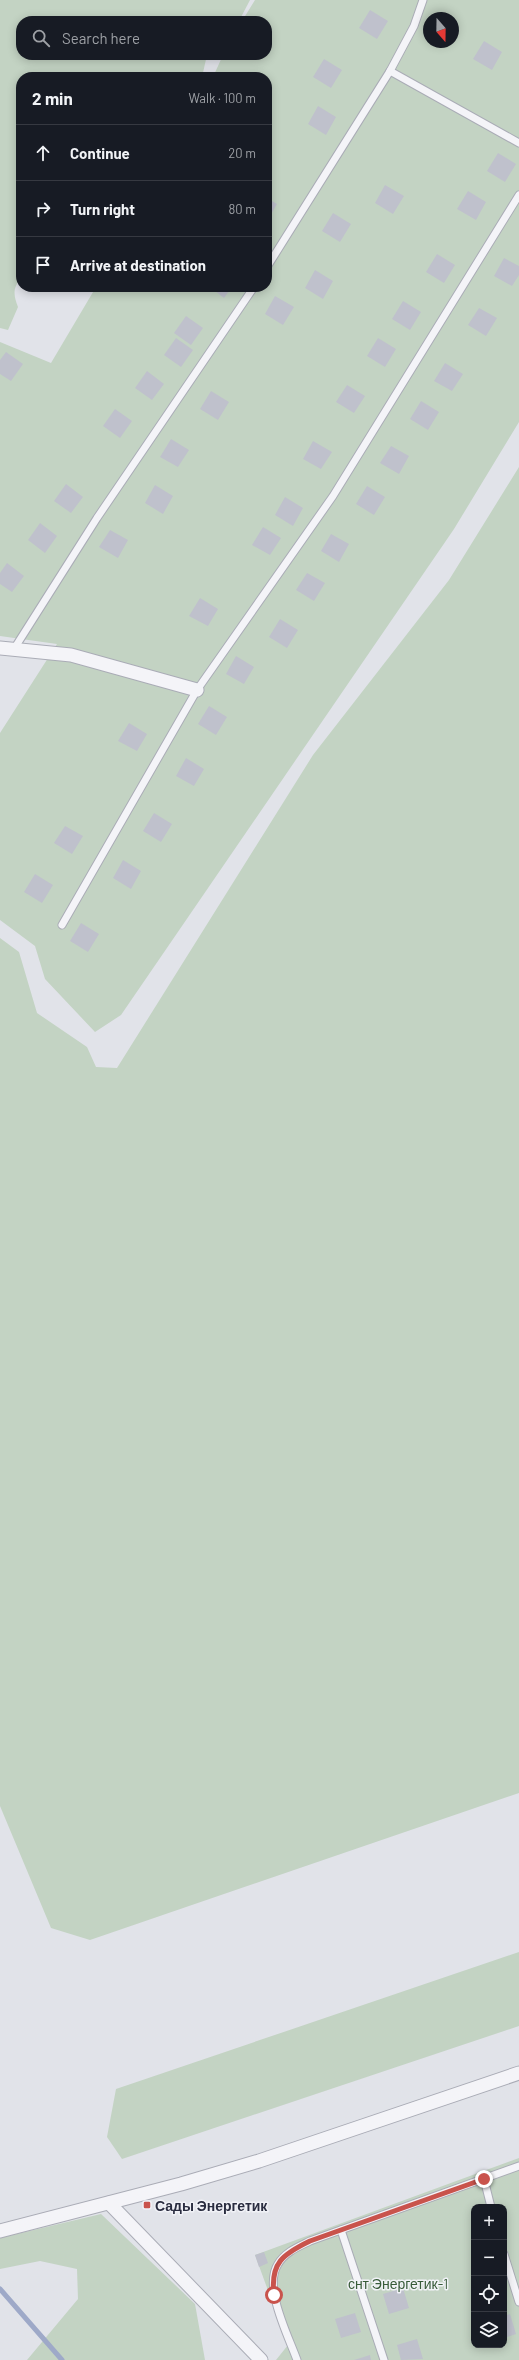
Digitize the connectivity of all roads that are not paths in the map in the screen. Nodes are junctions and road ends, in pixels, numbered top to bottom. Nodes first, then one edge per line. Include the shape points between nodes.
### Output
1 (423, 0) edge
2 (390, 72) junction
3 (519, 143) edge
4 (519, 195) edge
5 (272, 259) edge
6 (251, 292) edge
7 (0, 648) edge
8 (14, 649) junction
9 (197, 690) junction
10 (62, 925) dead end
11 (519, 2073) edge
12 (519, 2166) edge
13 (484, 2179) junction
14 (109, 2203) junction
15 (490, 2204) edge
16 (341, 2230) junction
17 (0, 2231) edge
18 (507, 2264) edge
19 (519, 2302) edge
20 (260, 2360) edge
21 (297, 2360) edge
22 (384, 2360) edge

1 - 2 lane via 414,26
2 - 3 lane
2 - 5 lane
4 - 9 lane via 333,496
6 - 8 lane via 97,518
7 - 8 street
8 - 9 street via 71,655
9 - 10 lane
11 - 14 street via 259,2161
12 - 13 lane
13 - 15 lane
13 - 16 lane
14 - 17 street
14 - 20 street
16 - 21 lane via 290,2251 278,2263 272,2278 274,2295
16 - 22 lane
18 - 19 lane

